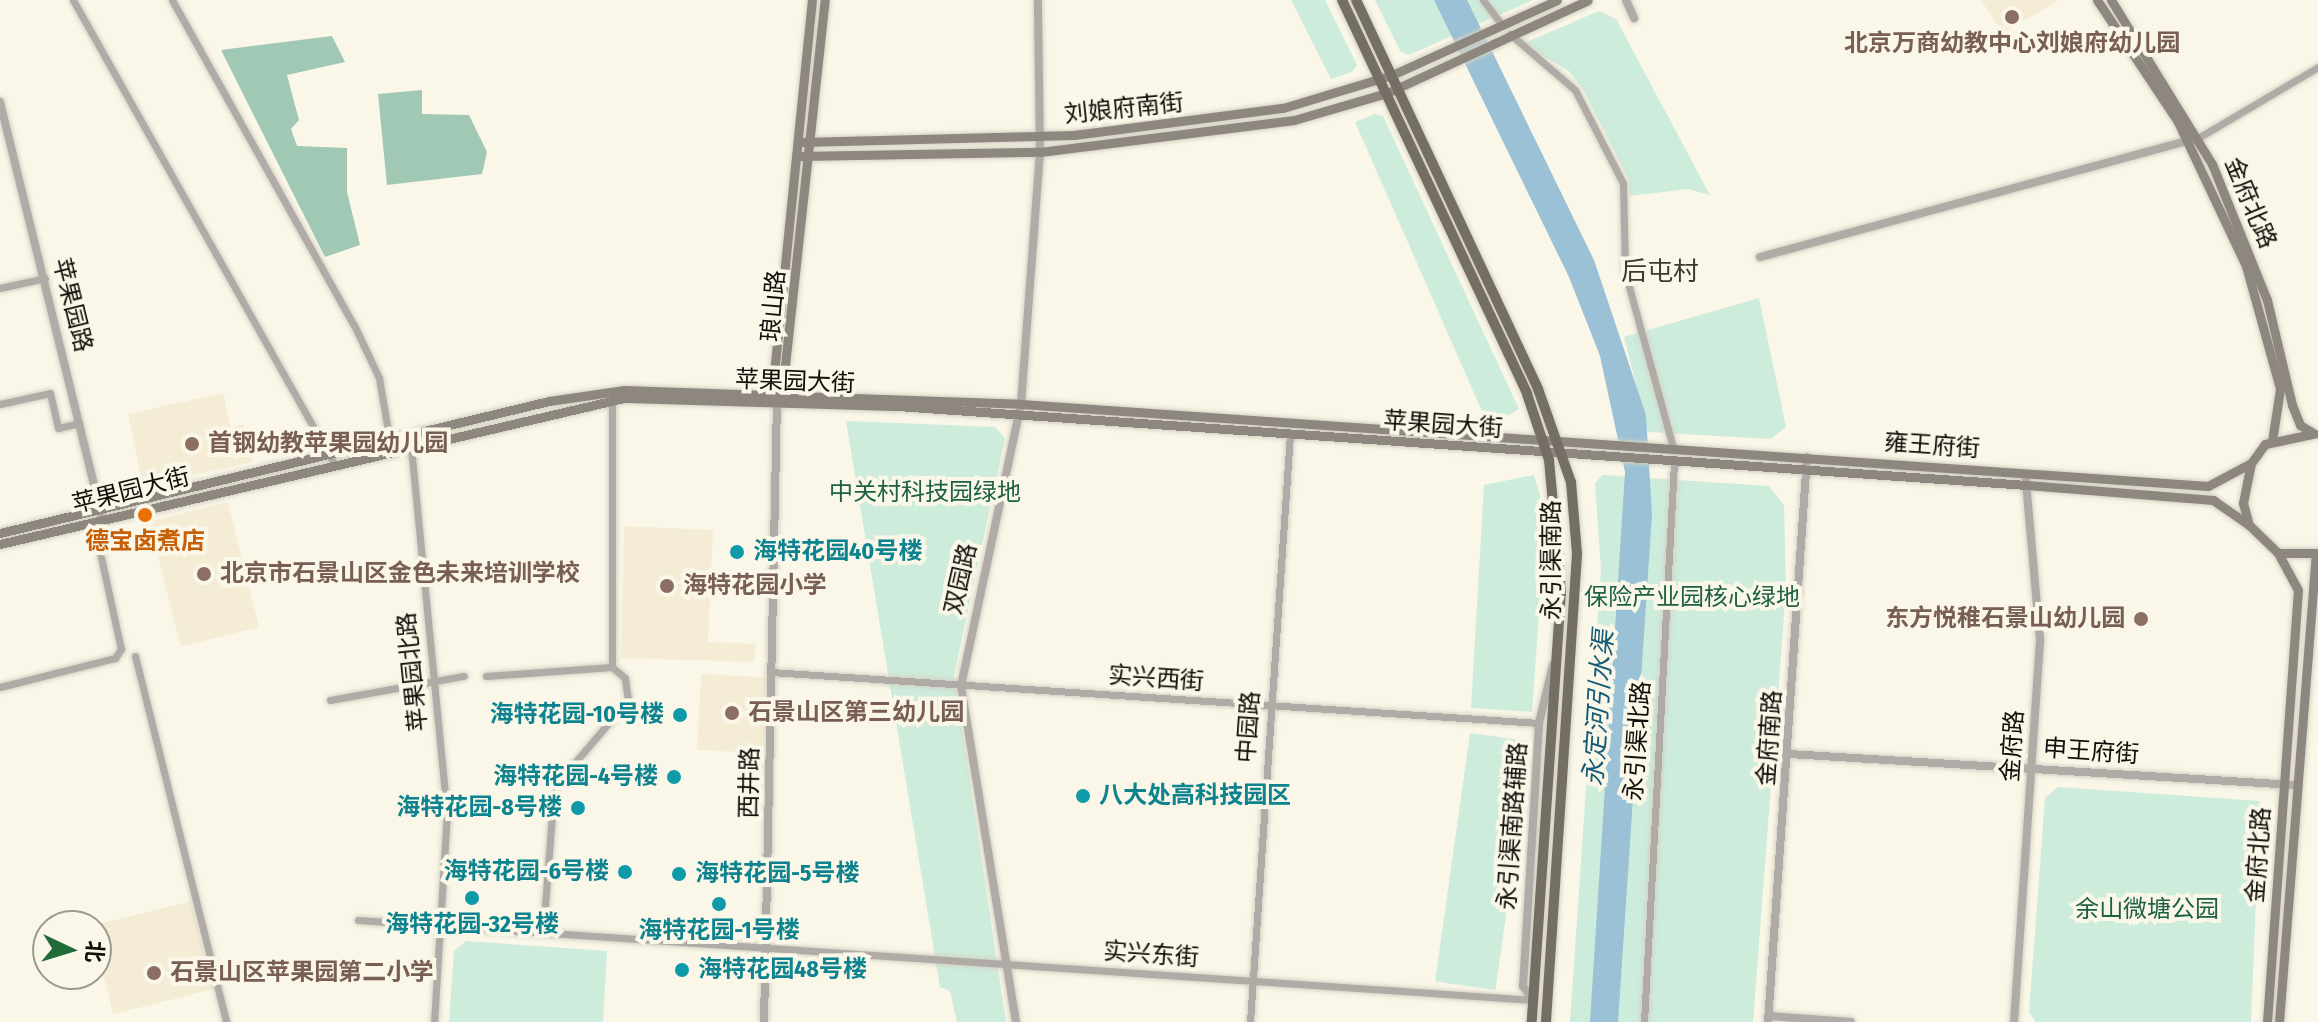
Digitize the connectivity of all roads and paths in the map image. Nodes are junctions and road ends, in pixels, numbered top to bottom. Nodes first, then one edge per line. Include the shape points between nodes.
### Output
1 (73, 0) edge
2 (172, 0) edge
3 (812, 0) edge
4 (825, 0) edge
5 (1038, 0) edge
6 (1342, 0) edge
7 (1356, 0) edge
8 (1483, 0) edge
9 (1557, 0) edge
10 (1588, 0) edge
11 (1626, 0) edge
12 (2097, 0) edge
13 (2111, 0) edge
14 (1634, 18) dead end
15 (1501, 24) junction
16 (1510, 34) junction
17 (2318, 67) edge
18 (1392, 75) junction
19 (1381, 79) junction
20 (1398, 87) junction
21 (1387, 93) junction
22 (0, 102) edge
23 (1040, 137) junction
24 (2193, 140) junction
25 (807, 142) junction
26 (1040, 152) junction
27 (805, 156) junction
28 (1760, 257) dead end
29 (45, 278) junction
30 (0, 288) edge
31 (770, 391) junction
32 (784, 391) junction
33 (612, 395) junction
34 (777, 401) junction
35 (0, 404) edge
36 (1020, 409) junction
37 (79, 423) junction
38 (1290, 434) junction
39 (2317, 435) edge
40 (1512, 438) junction
41 (1544, 440) junction
42 (1561, 441) junction
43 (2272, 441) junction
44 (391, 444) junction
45 (410, 444) junction
46 (1602, 444) junction
47 (1670, 448) junction
48 (1512, 450) junction
49 (1547, 453) junction
50 (1564, 454) junction
51 (1603, 457) junction
52 (1807, 457) junction
53 (332, 458) junction
54 (1671, 462) junction
55 (2251, 463) junction
56 (1807, 471) junction
57 (2025, 473) junction
58 (2027, 485) junction
59 (98, 516) junction
60 (2249, 525) junction
61 (0, 533) edge
62 (0, 544) edge
63 (2278, 553) junction
64 (2317, 553) edge
65 (1557, 653) junction
66 (135, 656) dead end
67 (612, 667) junction
68 (771, 672) junction
69 (464, 676) dead end
70 (486, 676) dead end
71 (434, 680) junction
72 (961, 686) junction
73 (0, 687) edge
74 (330, 700) dead end
75 (1270, 706) junction
76 (1539, 723) junction
77 (1789, 754) junction
78 (2031, 769) junction
79 (2290, 785) junction
80 (358, 920) dead end
81 (437, 926) junction
82 (543, 933) junction
83 (766, 949) junction
84 (1007, 966) junction
85 (1252, 982) junction
86 (1533, 1000) junction
87 (1769, 1019) edge
88 (226, 1022) edge
89 (434, 1022) edge
90 (764, 1022) edge
91 (1016, 1022) edge
92 (1250, 1022) edge
93 (1532, 1022) edge
94 (1546, 1022) edge
95 (1644, 1022) edge
96 (1851, 1022) edge
97 (2014, 1022) edge
98 (2267, 1022) edge
99 (2279, 1022) edge

1 - 53 street
2 - 44 street via 354,325 379,378
3 - 25 main road, 琅山路
4 - 25 main road, 琅山路
5 - 23 street, 双园路
6 - 19 main road, 永引渠南路
7 - 18 main road, 永引渠南路
8 - 15 street
9 - 15 main road, 刘娘府南街
10 - 16 main road, 刘娘府南街
11 - 14 street
12 - 24 main road, 金府北路
13 - 24 main road, 金府北路
15 - 18 main road, 刘娘府南街
16 - 20 main road, 刘娘府南街
16 - 47 street via 1575,90 1623,183 1625,272
17 - 24 street
18 - 19 main road, 刘娘府南街
18 - 20 main road, 永引渠南路
19 - 21 main road, 永引渠南路
19 - 23 main road, 刘娘府南街 via 1283,108
20 - 21 main road, 刘娘府南街
20 - 42 main road, 永引渠南路
21 - 26 main road, 刘娘府南街 via 1294,120
21 - 41 main road, 永引渠南路
22 - 29 street, 苹果园路
23 - 25 main road, 刘娘府南街
23 - 26 street, 双园路
24 - 28 street
24 - 39 main road, 金府北路 via 2254,264 2300,425
24 - 43 main road, 金府北路 via 2258,303 2280,389
25 - 27 main road, 琅山路
26 - 27 main road, 刘娘府南街
26 - 36 street, 双园路
27 - 31 main road, 琅山路
27 - 32 main road, 琅山路
29 - 30 street
29 - 37 street, 苹果园路
31 - 32 main road, 苹果园大街
31 - 33 main road, 苹果园大街
31 - 34 main road
32 - 34 main road, 琅山路
32 - 36 main road, 苹果园大街
33 - 34 main road, 苹果园大街
33 - 44 main road, 苹果园大街
33 - 45 main road, 苹果园大街
33 - 67 street
34 - 36 main road, 苹果园大街
34 - 68 street, 西井路
35 - 37 street via 50,393 58,428
36 - 38 main road, 苹果园大街
36 - 40 main road, 苹果园大街
36 - 72 street, 双园路
37 - 59 street, 苹果园路
38 - 48 main road, 苹果园大街
38 - 75 street, 中园路
39 - 43 main road
40 - 41 main road, 苹果园大街
40 - 48 main road via 1519,445
41 - 42 main road, 苹果园大街
41 - 49 main road, 永引渠南路
42 - 46 main road, 苹果园大街
42 - 50 main road, 永引渠南路
43 - 55 main road
44 - 45 main road, 苹果园大街
44 - 53 main road, 苹果园大街
45 - 71 street, 苹果园北路
46 - 47 main road, 雍王府街
46 - 51 main road
47 - 52 main road, 雍王府街
48 - 49 main road, 苹果园大街
49 - 50 main road, 苹果园大街
49 - 65 main road, 永引渠南路 via 1561,550
50 - 51 main road, 苹果园大街
50 - 94 main road, 永引渠南路 via 1577,554
51 - 54 main road, 雍王府街
52 - 56 street, 金府南路
52 - 57 main road, 雍王府街
53 - 59 main road, 苹果园大街
54 - 56 main road, 雍王府街
54 - 95 street, 永引渠北路
55 - 57 main road, 雍王府街 via 2208,486
55 - 60 main road via 2243,503
56 - 58 main road, 雍王府街
56 - 77 street, 金府南路
57 - 58 street, 金府路
58 - 60 main road, 雍王府街 via 2213,500
58 - 78 street, 金府路 via 2040,639
59 - 61 main road, 苹果园大街
59 - 62 main road, 苹果园大街
59 - 73 street via 121,649 115,658
60 - 63 main road, 金府北路
63 - 64 main road
63 - 79 main road, 金府北路 via 2298,590
64 - 79 main road, 金府北路
65 - 76 street, 永引渠南路辅路
65 - 86 main road, 永引渠南路
66 - 88 street
67 - 70 street
67 - 82 street via 625,678 625,712 554,787
68 - 72 street, 实兴西街
68 - 83 street, 西井路
69 - 71 street
71 - 74 street
71 - 81 street, 苹果园北路 via 447,799
72 - 75 street, 实兴西街
72 - 84 street, 双园路
75 - 76 street, 实兴西街
75 - 85 street, 中园路
76 - 86 street, 永引渠南路辅路 via 1523,986
77 - 78 street, 申王府街
77 - 87 street, 金府南路
78 - 79 street, 申王府街
78 - 97 street, 金府路
79 - 98 main road, 金府北路
79 - 99 main road, 金府北路
80 - 81 street, 实兴东街
81 - 82 street, 实兴东街
81 - 89 street, 苹果园北路
82 - 83 street, 实兴东街
83 - 84 street, 实兴东街
83 - 90 street, 西井路
84 - 85 street, 实兴东街
84 - 91 street, 双园路
85 - 86 street, 实兴东街
85 - 92 street, 中园路
86 - 93 main road, 永引渠南路
87 - 96 street

